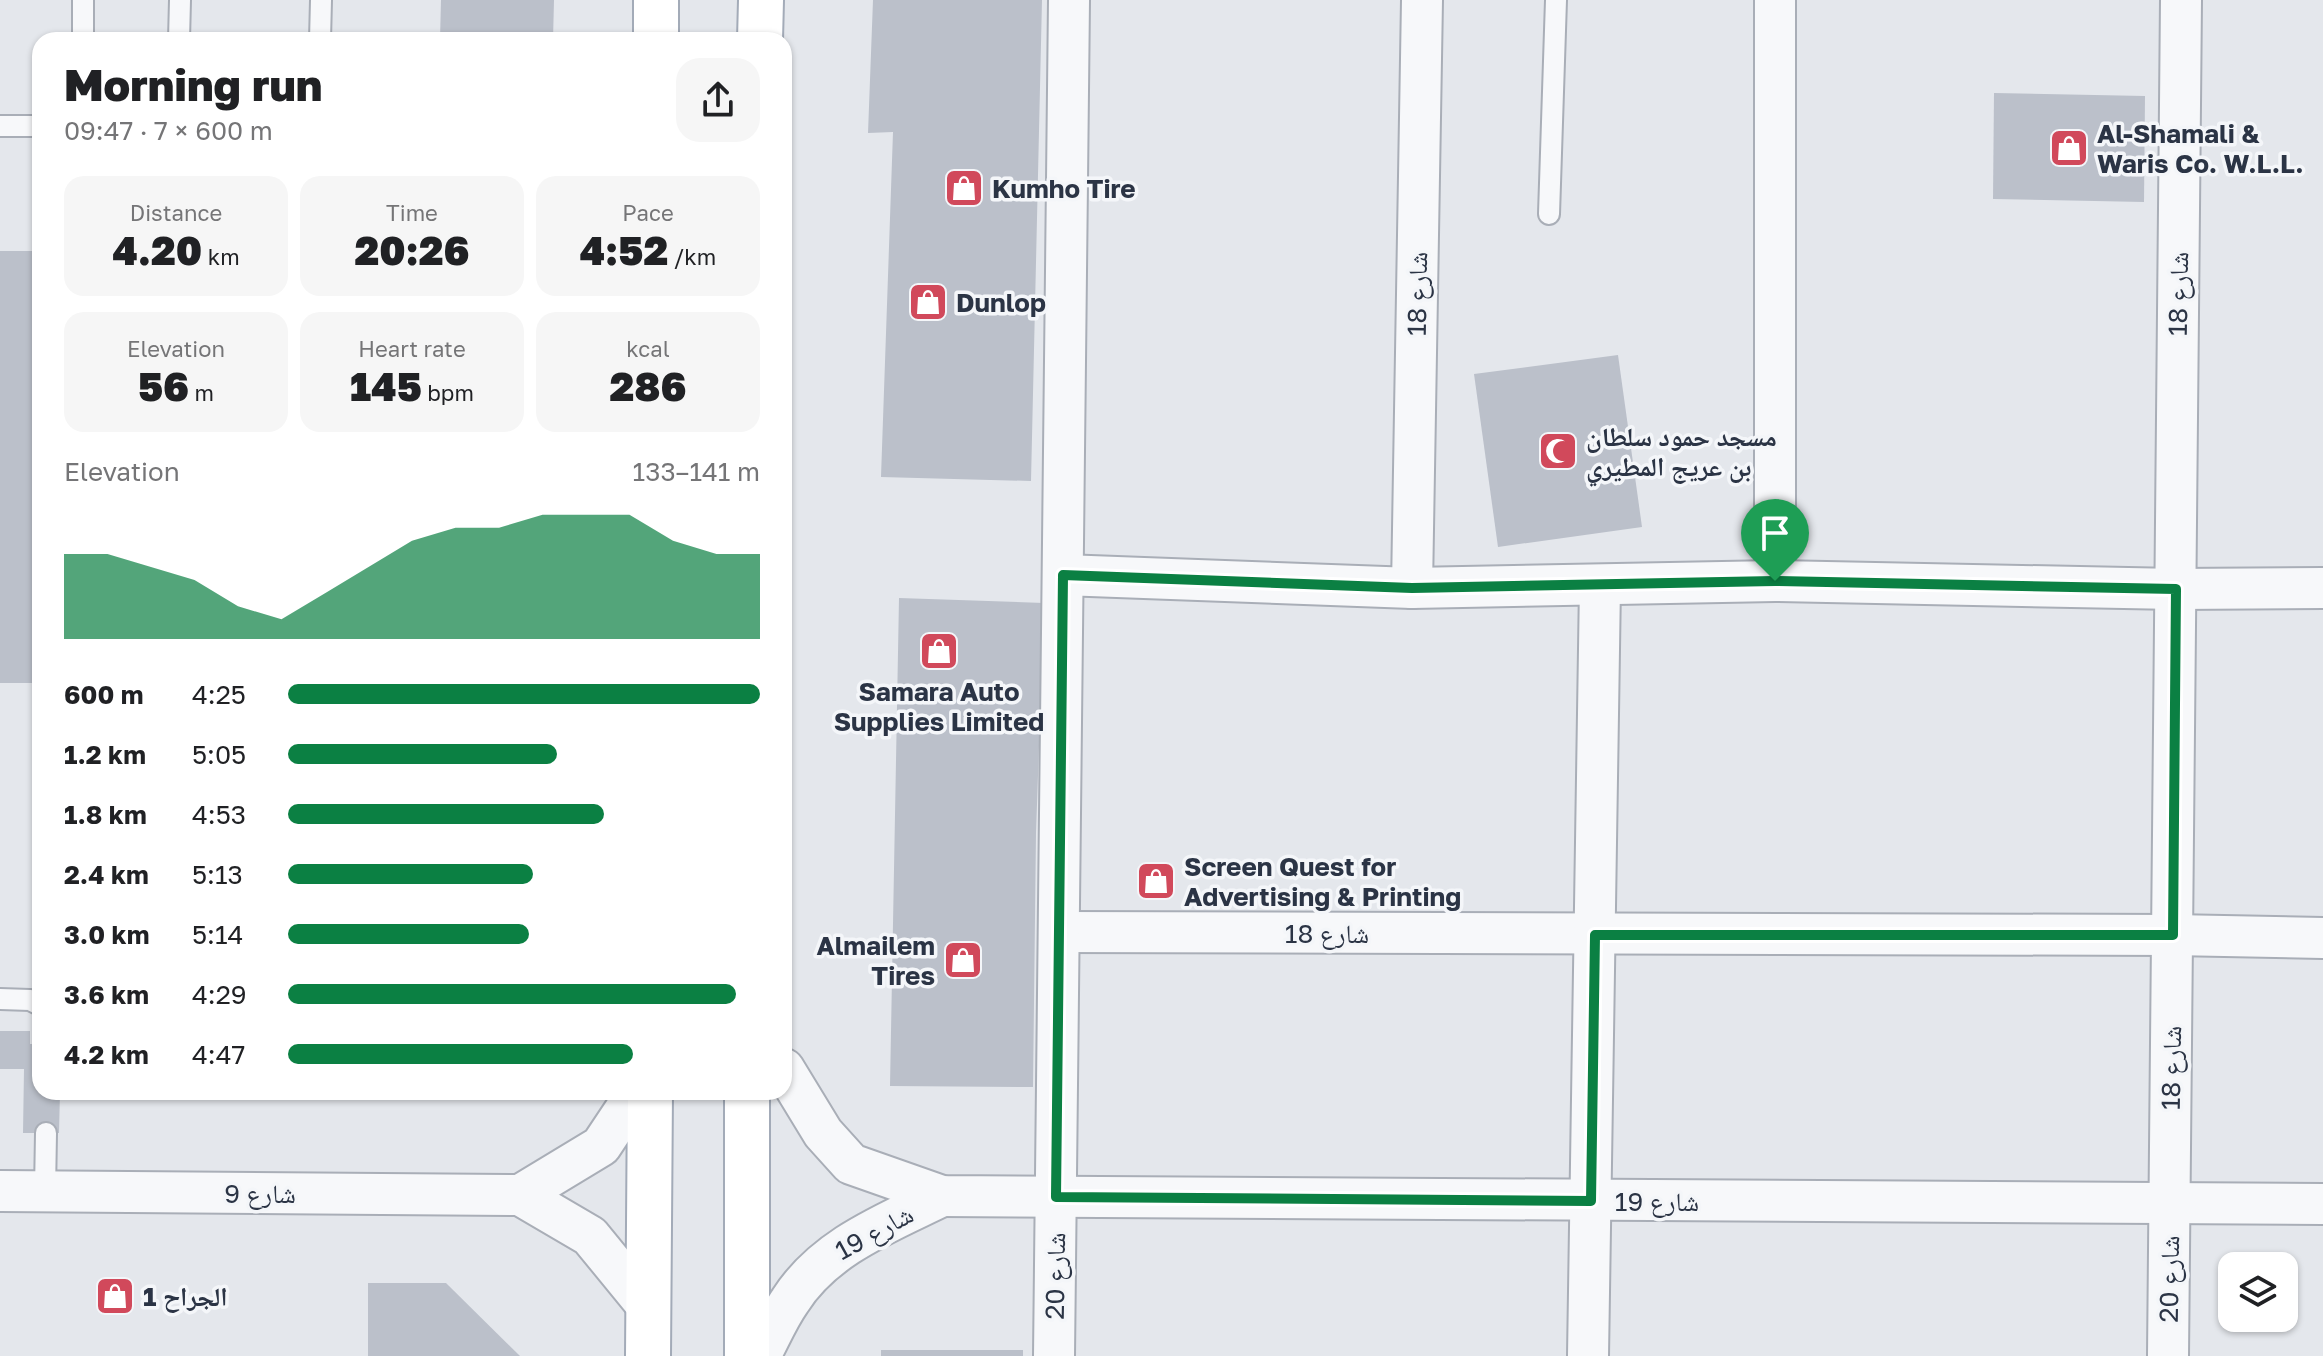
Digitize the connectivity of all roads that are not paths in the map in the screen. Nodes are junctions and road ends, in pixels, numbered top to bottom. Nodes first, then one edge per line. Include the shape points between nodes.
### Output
1 (83, 0) edge
2 (180, 0) edge
3 (321, 0) edge
4 (656, 0) edge
5 (761, 0) edge
6 (1069, 0) edge
7 (1422, 0) edge
8 (1556, 0) edge
9 (1775, 0) edge
10 (2181, 0) edge
11 (83, 32) edge
12 (179, 32) edge
13 (320, 32) edge
14 (656, 32) edge
15 (760, 32) edge
16 (0, 126) edge
17 (32, 126) edge
18 (1549, 214) dead end
19 (1063, 575) junction
20 (1775, 581) junction
21 (1600, 585) junction
22 (1412, 588) junction
23 (2323, 588) edge
24 (2176, 589) junction
25 (1059, 932) junction
26 (1595, 935) junction
27 (2173, 935) junction
28 (2323, 938) edge
29 (0, 999) edge
30 (32, 1001) edge
31 (792, 1082) edge
32 (632, 1100) edge
33 (650, 1100) edge
34 (747, 1100) edge
35 (46, 1133) dead end
36 (0, 1191) edge
37 (45, 1191) junction
38 (520, 1195) junction
39 (942, 1196) junction
40 (1056, 1197) junction
41 (1591, 1201) junction
42 (2170, 1202) junction
43 (2323, 1204) edge
44 (649, 1308) junction
45 (648, 1356) edge
46 (747, 1356) edge
47 (760, 1356) edge
48 (1054, 1356) edge
49 (1588, 1356) edge
50 (2168, 1356) edge

1 - 11 lane
2 - 12 lane
3 - 13 lane
4 - 14 main road
5 - 15 main road
6 - 19 street
7 - 22 street, شارع 18
8 - 18 lane
9 - 20 street
10 - 24 street, شارع 18
16 - 17 lane
19 - 22 street
19 - 25 street
20 - 21 street
20 - 24 street
21 - 22 street
21 - 26 street
23 - 24 street
24 - 27 street, شارع 18
25 - 26 street, شارع 18
25 - 40 street
26 - 27 street, شارع 18
26 - 41 street
27 - 28 street, شارع 18
27 - 42 street, شارع 18
29 - 30 lane
31 - 39 street, شارع 19 via 823,1133 851,1164
32 - 38 street via 601,1146
33 - 44 main road
34 - 46 main road
35 - 37 lane
36 - 37 street, شارع 9
37 - 38 street, شارع 9
38 - 44 street, شارع 9 via 590,1236
39 - 40 street, شارع 19
39 - 47 street, شارع 19 via 825,1259 790,1299
40 - 41 street, شارع 19
40 - 48 street, شارع 20
41 - 42 street, شارع 19
41 - 49 street
42 - 43 street, شارع 19
42 - 50 street, شارع 20
44 - 45 main road

